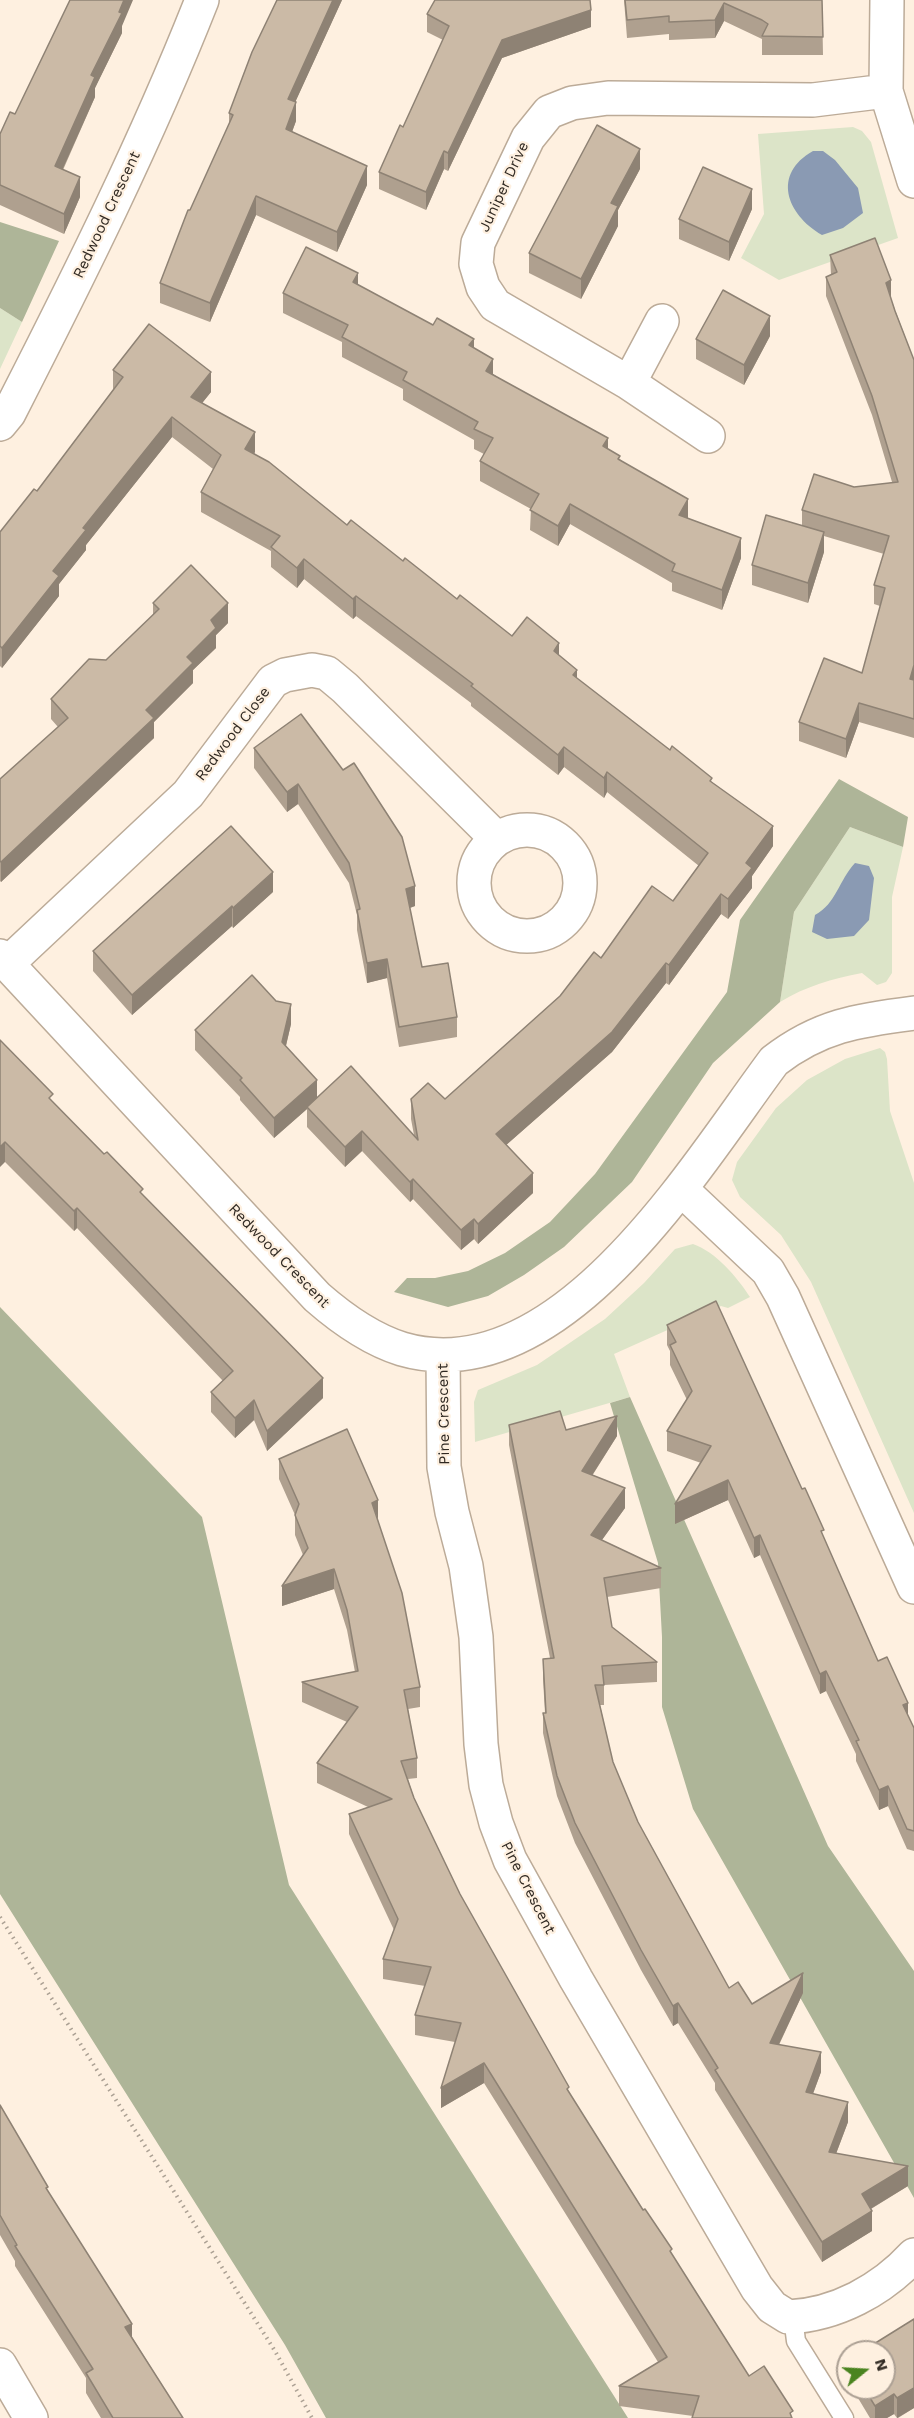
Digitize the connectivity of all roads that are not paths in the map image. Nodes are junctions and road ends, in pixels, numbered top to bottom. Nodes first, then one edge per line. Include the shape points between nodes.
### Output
1 (202, 0) edge
2 (887, 0) edge
3 (886, 91) junction
4 (914, 181) edge
5 (662, 321) dead end
6 (629, 383) junction
7 (0, 424) edge
8 (708, 436) dead end
9 (496, 838) dead end
10 (3, 960) edge
11 (914, 1013) edge
12 (681, 1189) junction
13 (443, 1355) junction
14 (914, 1587) edge
15 (914, 2255) edge
16 (793, 2317) junction
17 (0, 2365) edge
18 (31, 2418) edge
19 (844, 2418) edge

1 - 7 street, Redwood Crescent via 167,88 87,259
2 - 3 street
3 - 4 street
3 - 6 street, Juniper Drive via 813,100 608,98 561,106 537,125 478,243 476,264 483,287 495,305
5 - 6 street
6 - 8 street, Juniper Drive
9 - 10 street, Redwood Close via 345,688 327,673 298,671 273,681 188,794
10 - 13 street, Redwood Crescent via 317,1297 356,1326 401,1348
11 - 12 street, Redwood Crescent via 860,1020 794,1045 774,1061
12 - 13 street, Redwood Crescent via 642,1238 598,1282 557,1314 517,1336 480,1349
12 - 14 street via 768,1271
13 - 16 street, Pine Crescent via 444,1467 466,1566 476,1637 481,1744 496,1823 510,1860 570,1969 757,2288 772,2307
15 - 16 street via 900,2270 849,2303 828,2312
16 - 19 lane via 795,2341
17 - 18 street

